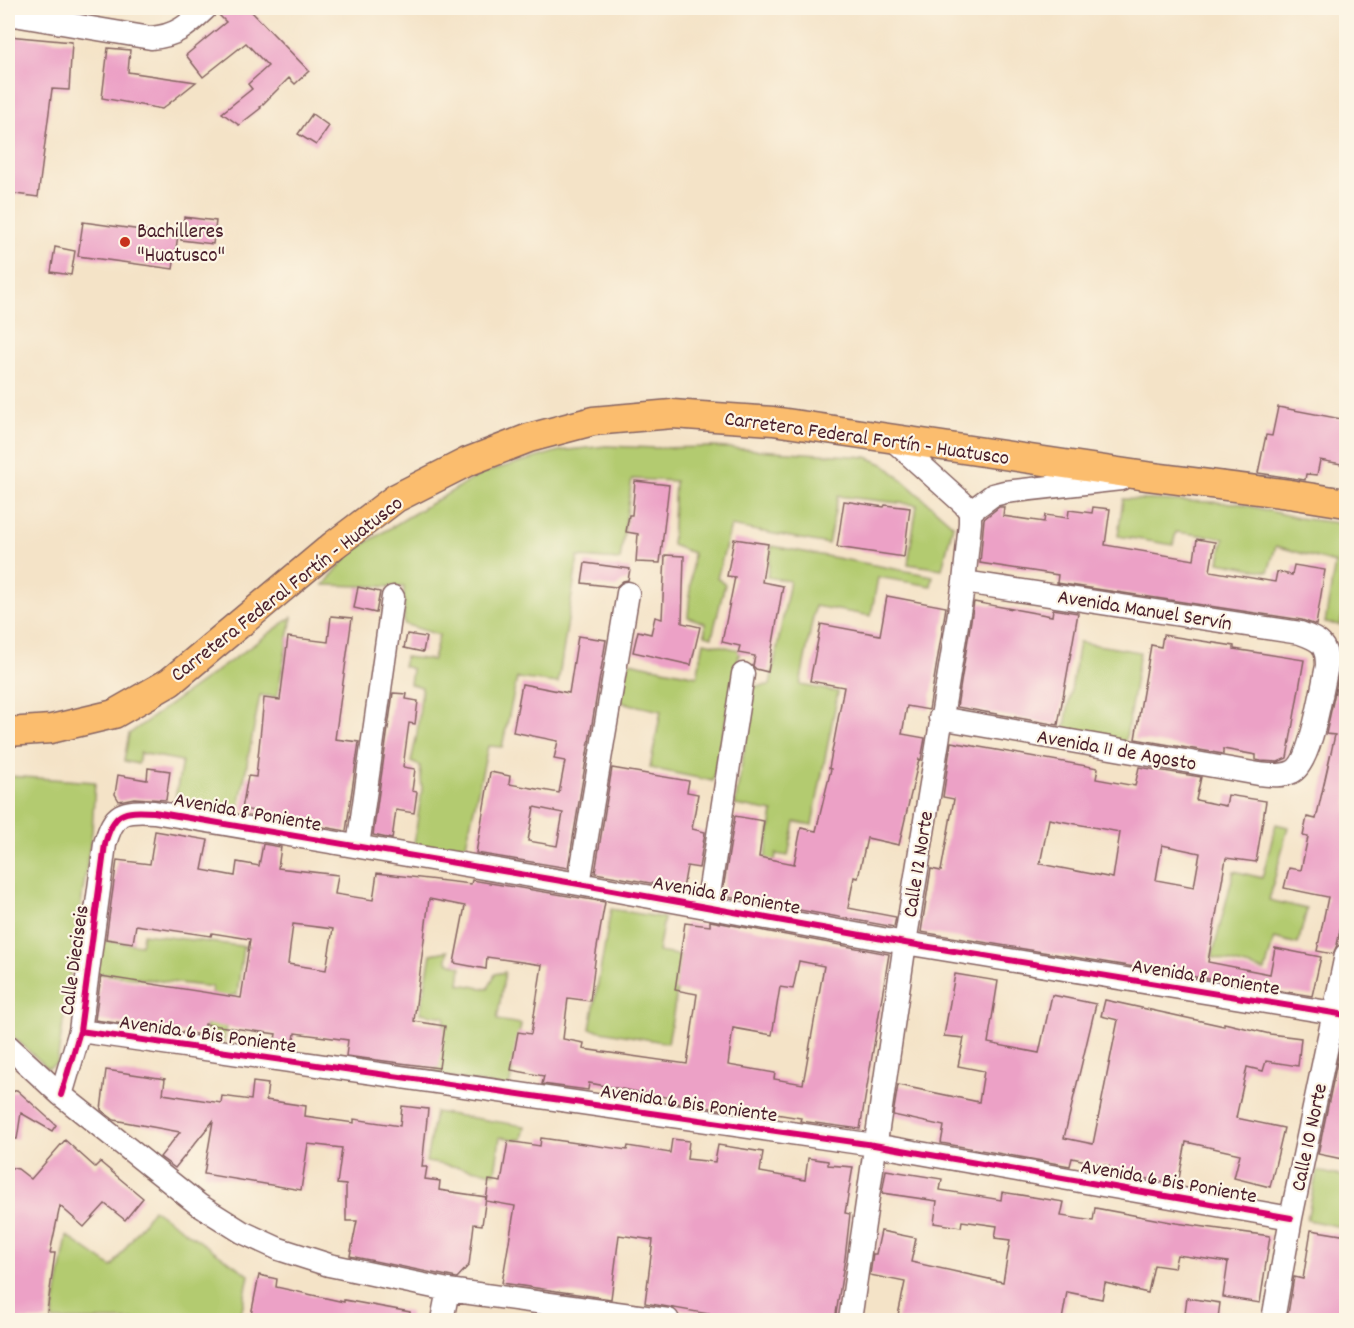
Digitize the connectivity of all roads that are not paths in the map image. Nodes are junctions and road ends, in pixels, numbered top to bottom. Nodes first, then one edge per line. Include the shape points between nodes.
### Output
1 (206, 8) edge
2 (8, 14) edge
3 (893, 440) junction
4 (1146, 476) junction
5 (1347, 503) edge
6 (970, 512) junction
7 (963, 582) junction
8 (628, 593) dead end
9 (393, 597) dead end
10 (743, 674) dead end
11 (940, 718) junction
12 (8, 732) edge
13 (1293, 772) joint
14 (110, 828) joint
15 (358, 846) junction
16 (579, 884) junction
17 (707, 907) junction
18 (905, 943) junction
19 (1347, 955) edge
20 (1340, 1014) edge
21 (80, 1031) junction
22 (8, 1046) edge
23 (61, 1095) junction
24 (874, 1146) junction
25 (1291, 1218) junction
26 (448, 1290) junction
27 (442, 1320) edge
28 (668, 1320) edge
29 (850, 1320) edge
30 (1273, 1320) edge

1 - 2 street via 183,28 166,37 151,38
3 - 4 main road, Carretera Federal Fortín - Huatusco
3 - 6 street
3 - 12 main road, Carretera Federal Fortín - Huatusco via 773,421 672,414 593,421 529,438 467,462 396,498 170,682 114,714 51,729
4 - 5 main road, Carretera Federal Fortín - Huatusco
4 - 6 street via 1005,492 993,495
6 - 7 street, Calle 12 Norte
7 - 11 street, Calle 12 Norte
7 - 13 street, Avenida Manuel Servín via 1314,638 1324,646 1327,666 1310,742 1303,762
8 - 16 street
9 - 15 street
10 - 17 street
11 - 13 street, Avenida 11 de Agosto via 1258,774 1279,776
11 - 18 street, Calle 12 Norte
14 - 15 street, Avenida 8 Poniente via 123,813 153,812
14 - 21 street, Calle Dieciseis
15 - 16 street, Avenida 8 Poniente
16 - 17 street, Avenida 8 Poniente
17 - 18 street, Avenida 8 Poniente
18 - 20 street, Avenida 8 Poniente
18 - 24 street, Calle 12 Norte
19 - 20 street, Calle 10 Norte
20 - 25 street, Calle 10 Norte
21 - 23 street, Calle Dieciseis
21 - 24 street, Avenida 6 Bis Poniente
22 - 23 street
23 - 26 street via 199,1205 242,1232 329,1265
24 - 25 street, Avenida 6 Bis Poniente
24 - 29 street, Calle 12 Norte
25 - 30 street, Calle 10 Norte
26 - 27 street
26 - 28 street

